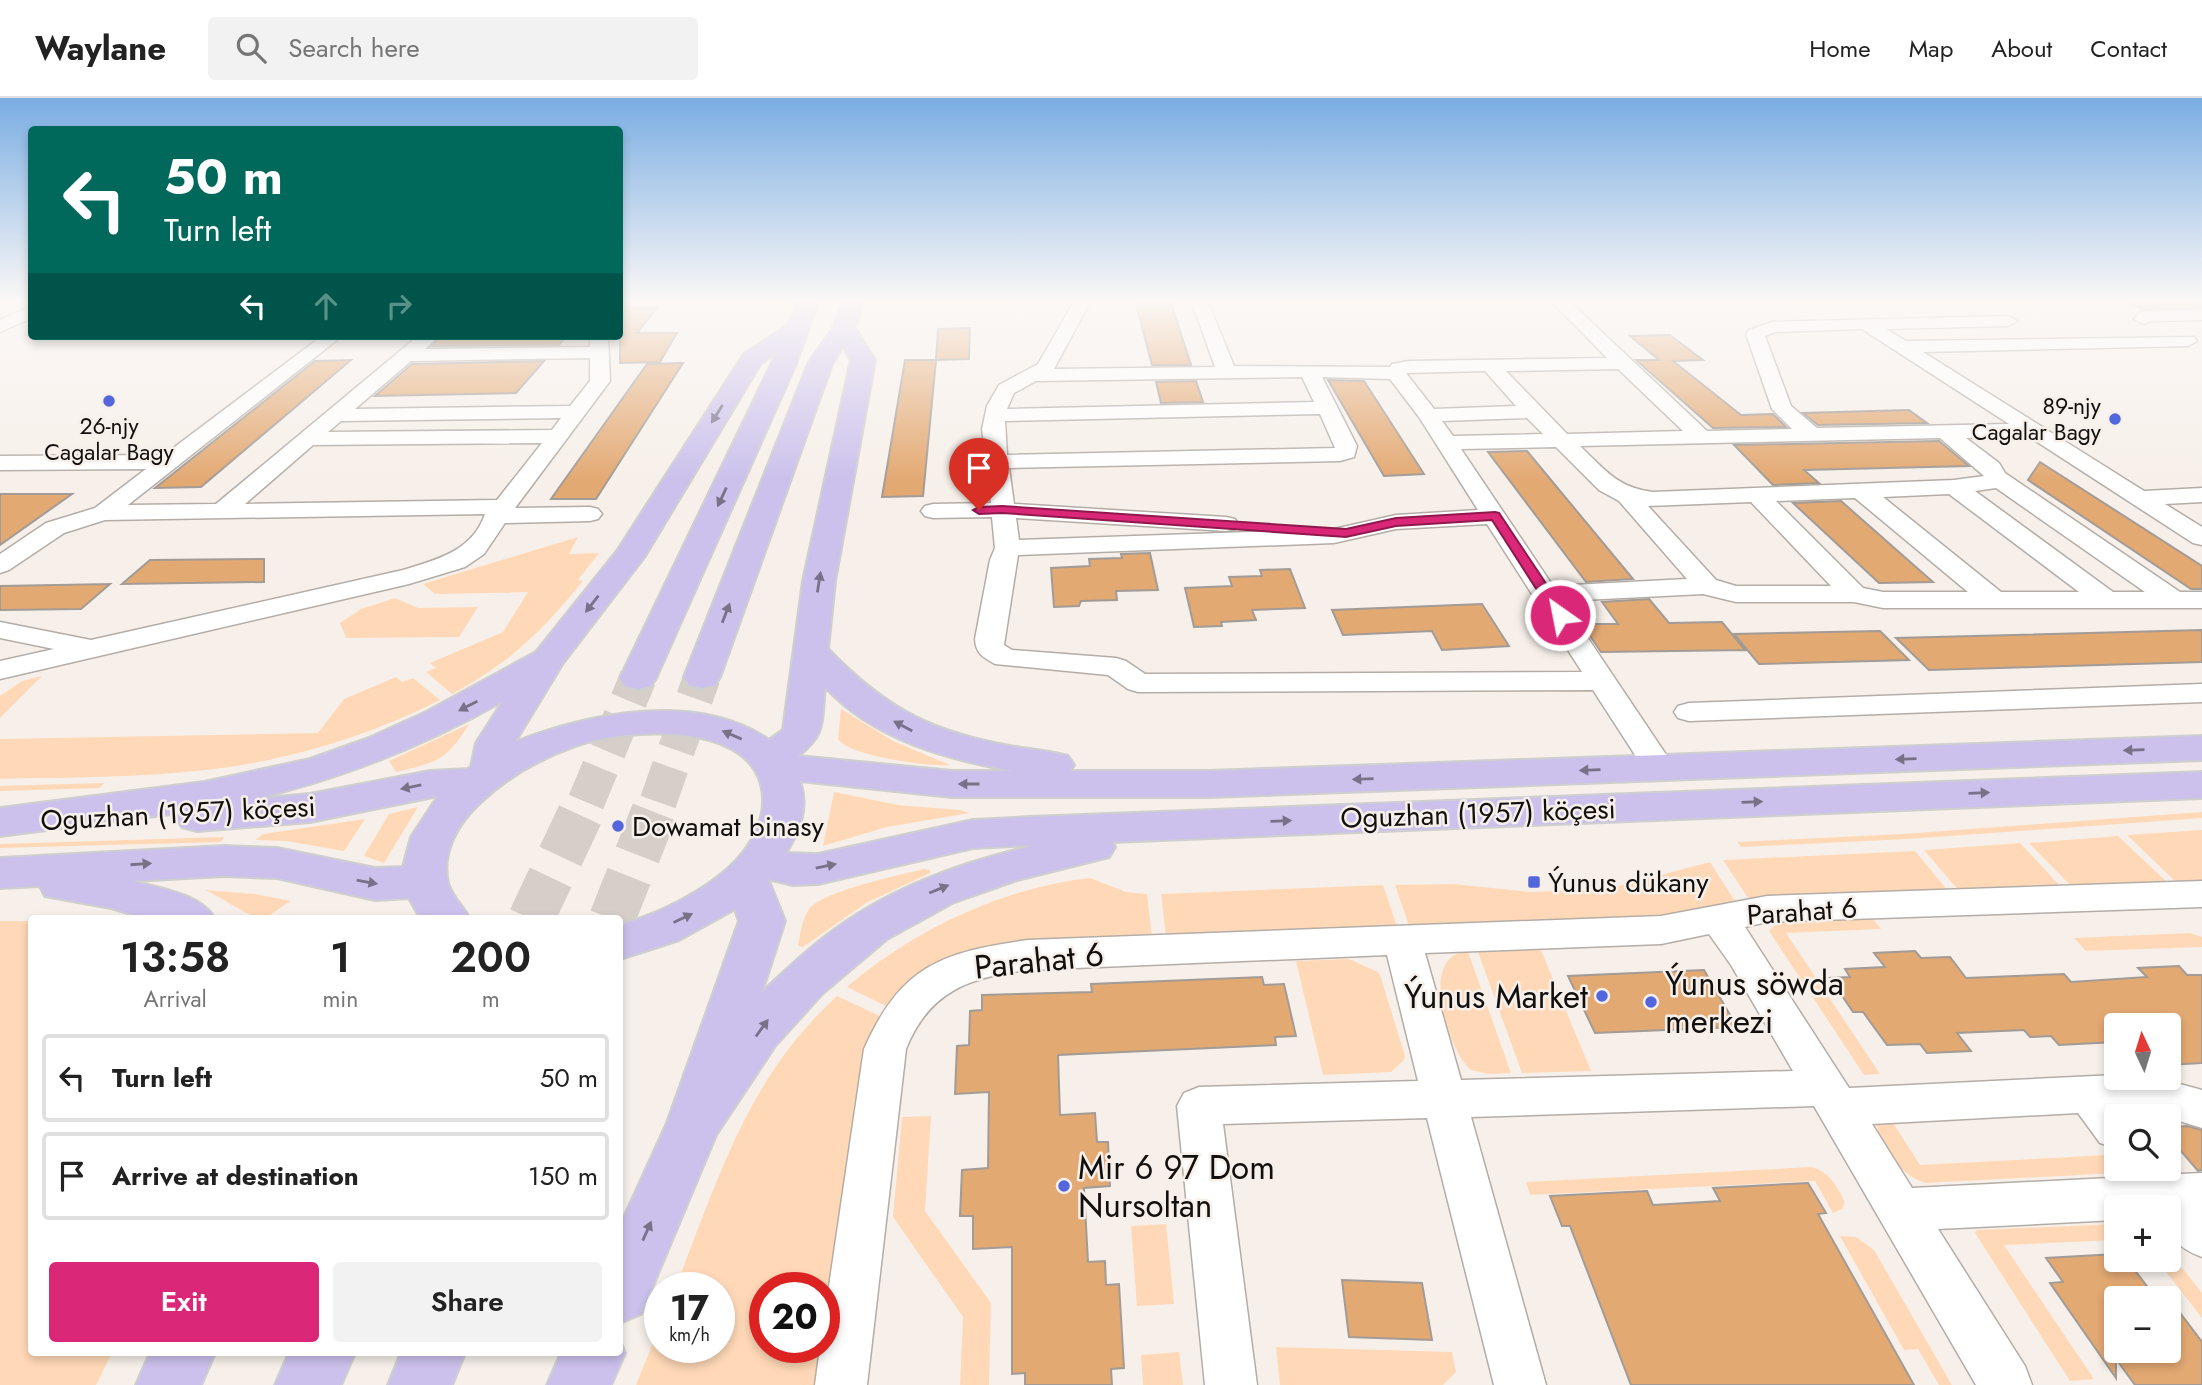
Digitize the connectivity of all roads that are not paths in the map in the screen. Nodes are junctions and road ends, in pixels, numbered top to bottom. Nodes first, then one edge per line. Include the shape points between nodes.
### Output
1 (303, 360) edge
2 (400, 360) edge
3 (600, 360) edge
4 (751, 360) edge
5 (785, 360) edge
6 (823, 360) edge
7 (863, 360) edge
8 (1050, 360) edge
9 (1222, 360) edge
10 (1620, 360) edge
11 (1764, 360) edge
12 (1923, 360) edge
13 (1623, 363) junction
14 (1492, 366) junction
15 (1309, 371) junction
16 (1227, 372) junction
17 (1396, 373) junction
18 (1031, 375) junction
19 (1328, 408) junction
20 (578, 412) junction
21 (1532, 412) junction
22 (335, 415) junction
23 (1429, 415) junction
24 (2029, 430) junction
25 (1263, 432) junction
26 (1945, 432) junction
27 (1812, 435) junction
28 (558, 436) junction
29 (994, 438) junction
30 (1701, 438) junction
31 (306, 439) junction
32 (1560, 440) junction
33 (1447, 443) junction
34 (170, 462) junction
35 (0, 463) edge
36 (1996, 477) junction
37 (1954, 487) junction
38 (1861, 491) junction
39 (1757, 495) junction
40 (2202, 495) edge
41 (1627, 496) junction
42 (2138, 498) junction
43 (1002, 510) junction
44 (222, 511) junction
45 (500, 512) junction
46 (933, 512) dead end
47 (103, 513) junction
48 (590, 514) dead end
49 (1495, 516) junction
50 (1346, 533) junction
51 (2202, 538) edge
52 (1008, 548) junction
53 (0, 565) edge
54 (1707, 586) junction
55 (1546, 594) junction
56 (1854, 594) junction
57 (1994, 600) junction
58 (2202, 600) edge
59 (2108, 601) junction
60 (2175, 601) junction
61 (0, 630) edge
62 (93, 648) junction
63 (810, 650) junction
64 (548, 659) junction
65 (0, 670) edge
66 (702, 677) tunnel mouth
67 (638, 678) tunnel mouth
68 (1604, 681) junction
69 (2202, 693) edge
70 (1689, 712) dead end
71 (2202, 748) edge
72 (771, 763) junction
73 (1659, 768) junction
74 (484, 777) junction
75 (2202, 785) edge
76 (1211, 804) junction
77 (0, 823) edge
78 (752, 869) junction
79 (0, 873) edge
80 (0, 880) edge
81 (2202, 894) edge
82 (426, 903) edge
83 (184, 915) edge
84 (1718, 919) junction
85 (1402, 940) junction
86 (623, 941) edge
87 (2088, 1094) junction
88 (1831, 1097) junction
89 (1445, 1099) junction
90 (2202, 1109) edge
91 (2104, 1114) edge
92 (694, 1124) junction
93 (2173, 1186) edge
94 (1900, 1210) junction
95 (2202, 1236) edge
96 (623, 1286) edge
97 (182, 1356) edge
98 (322, 1356) edge
99 (432, 1356) edge
100 (592, 1356) edge
101 (168, 1385) edge
102 (307, 1385) edge
103 (420, 1385) edge
104 (579, 1385) edge
105 (841, 1385) edge
106 (1231, 1385) edge
107 (1520, 1385) edge
108 (2006, 1385) edge

1 - 34 street
2 - 22 street
3 - 20 street via 600,380
4 -> 64 main road via 629,556
5 -> 67 main road
66 -> 6 main road
63 -> 7 main road via 818,581
8 - 18 street
9 - 16 street
10 - 13 street
11 - 27 street via 1782,409
12 - 24 street
13 - 14 street
13 - 30 street
14 - 17 street via 1409,367
14 - 21 street
15 - 16 street
15 - 17 street
15 - 19 street
16 - 18 street
17 - 23 street
18 - 29 street via 1006,389
19 - 25 street
19 - 25 street via 1346,452
20 - 22 street
20 - 28 street
21 - 23 street
21 - 32 street
22 - 31 street
23 - 33 street
24 - 26 street
24 - 42 street
25 - 29 street
25 - 29 street
26 - 27 street
26 - 36 street
27 - 30 street
28 - 31 street
28 - 45 street
29 - 43 street
30 - 32 street
31 - 44 street
32 - 33 street
32 - 41 street via 1606,485
33 - 49 street
34 - 35 street
34 - 47 street
36 - 37 street via 1982,485
36 - 60 street
37 - 38 street
37 - 59 street
38 - 39 street
38 - 57 street
39 - 41 street
39 - 56 street
40 - 42 street
41 - 54 street
42 - 51 street
43 - 46 street
43 - 50 street
43 - 52 street
44 - 45 street
44 - 47 street
45 - 48 street
45 - 62 street via 475,549 456,562
47 - 53 street via 55,528
49 - 50 street via 1396,522
49 - 55 street
50 - 52 street via 1230,542
52 - 68 street via 989,639 990,649 1005,658 1116,667 1138,683
54 - 55 street
54 - 56 street via 1736,594
55 - 68 street
56 - 57 street via 1883,600
57 - 59 street
58 - 60 street
59 - 60 street
61 - 62 street
62 - 65 street
63 - 72 main road via 801,735
76 -> 63 main road via 956,747 910,731 851,693
64 - 74 main road via 495,743
64 -> 77 main road via 434,723 322,768 201,796
68 - 73 street
69 - 70 street
71 -> 73 main road, Oguzhan (1957) köçesi
72 -> 74 main road via 755,747 718,729 646,721 565,737
76 -> 72 main road, Oguzhan (1957) köçesi via 952,784
72 - 78 main road via 782,787 783,810 771,844
73 -> 76 main road, Oguzhan (1957) köçesi
74 -> 77 main road, Oguzhan (1957) köçesi via 264,814
74 - 82 main road via 447,813 428,847
76 -> 75 main road, Oguzhan (1957) köçesi
78 -> 76 main road, Oguzhan (1957) köçesi via 818,869 973,834
92 -> 76 main road via 768,1018 855,936 891,913 936,890
86 -> 78 main road via 695,913
78 - 92 main road via 762,921
79 -> 82 main road, Oguzhan (1957) köçesi via 224,861 277,863 375,884
80 - 83 main road via 126,895
81 - 84 street, Parahat 6 via 1767,909
84 - 85 street, Parahat 6 via 1661,930
84 - 88 street via 1745,955
85 - 89 street
85 - 105 street, Parahat 6 via 1028,955 965,966 931,984 897,1018 885,1048
87 - 88 street
87 - 90 street via 2143,1092
87 - 91 street
88 - 89 street
88 - 94 street
89 - 106 street via 1199,1106
89 - 107 street
96 -> 92 main road
93 - 94 street
93 - 95 street
94 - 108 street
97 - 101 main road
98 - 102 main road
99 - 103 main road
100 - 104 main road

